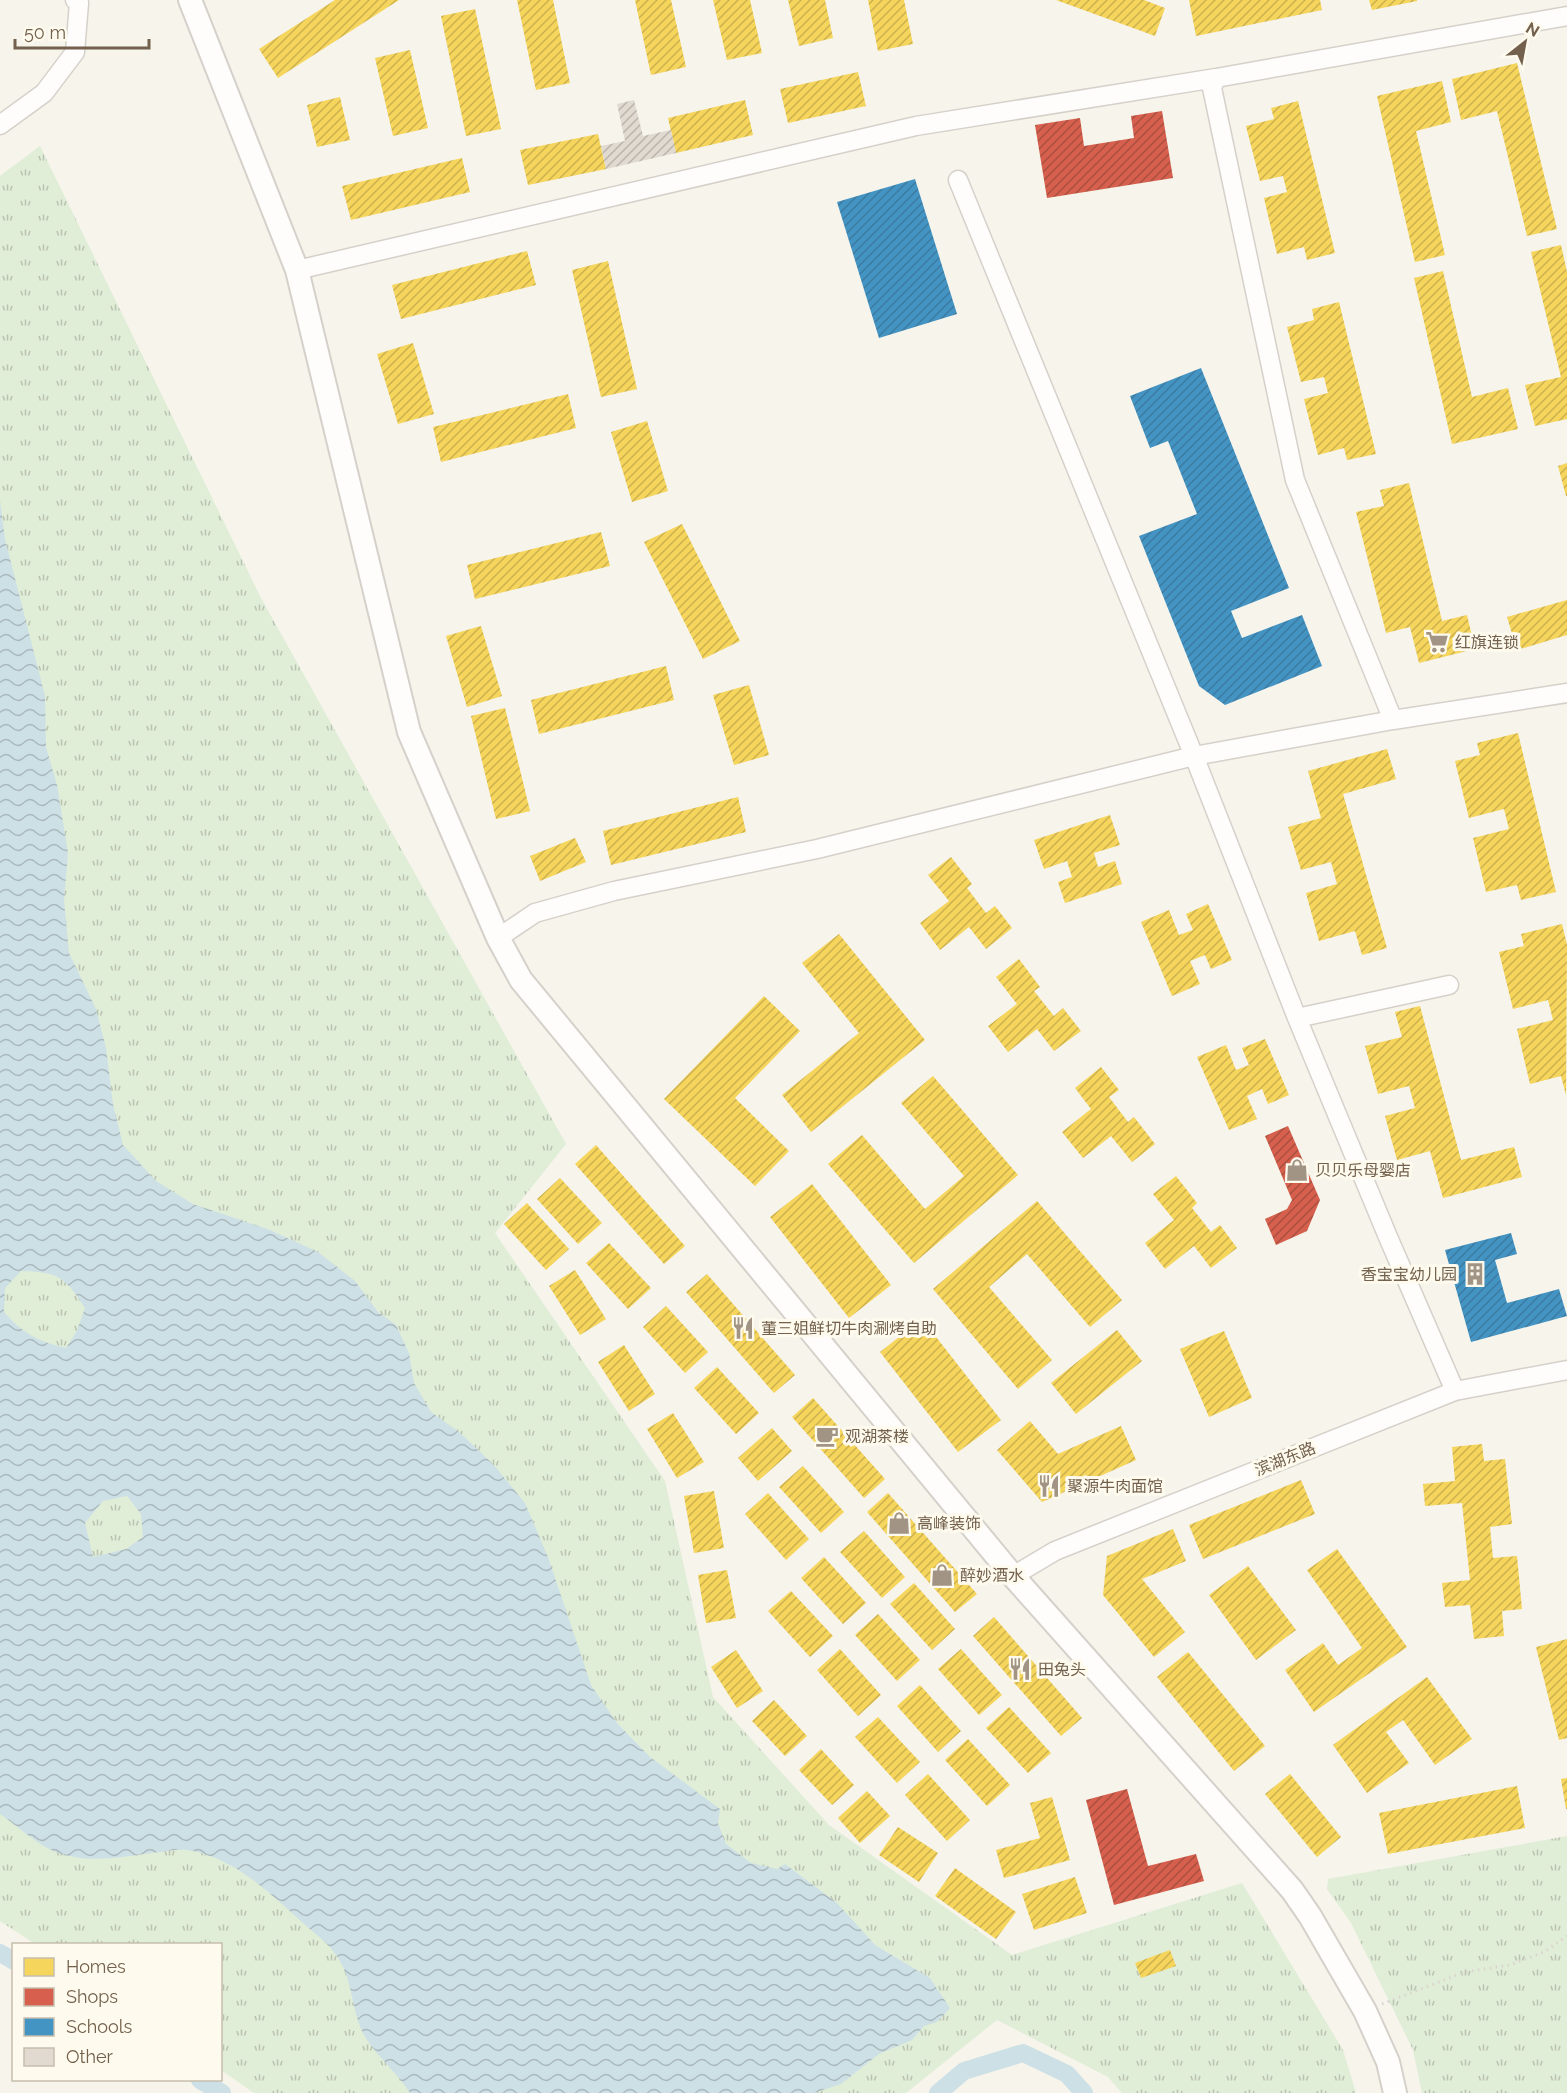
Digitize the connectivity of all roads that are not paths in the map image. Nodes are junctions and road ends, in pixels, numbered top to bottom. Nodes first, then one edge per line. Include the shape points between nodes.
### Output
1 (75, 0) edge
2 (190, 0) edge
3 (1567, 16) edge
4 (1216, 78) junction
5 (0, 125) edge
6 (958, 180) dead end
7 (297, 270) junction
8 (1567, 693) edge
9 (1393, 720) junction
10 (1194, 756) junction
11 (498, 938) junction
12 (1449, 985) dead end
13 (1297, 1018) junction
14 (1567, 1370) edge
15 (1455, 1391) junction
16 (1013, 1576) junction
17 (1395, 2093) edge

1 - 5 street via 79,3 75,52 44,93
2 - 7 street
3 - 4 street
4 - 7 street via 916,126
4 - 9 street via 1212,88 1295,480
6 - 10 street
7 - 11 street via 409,732
8 - 9 street
9 - 10 street
10 - 11 street via 817,849 614,891 534,913
10 - 13 street
11 - 16 street via 521,981
12 - 13 street
13 - 15 street
14 - 15 street, 滨湖东路
15 - 16 street, 滨湖东路 via 1055,1551
16 - 17 street via 1292,1890 1365,2011 1388,2062

